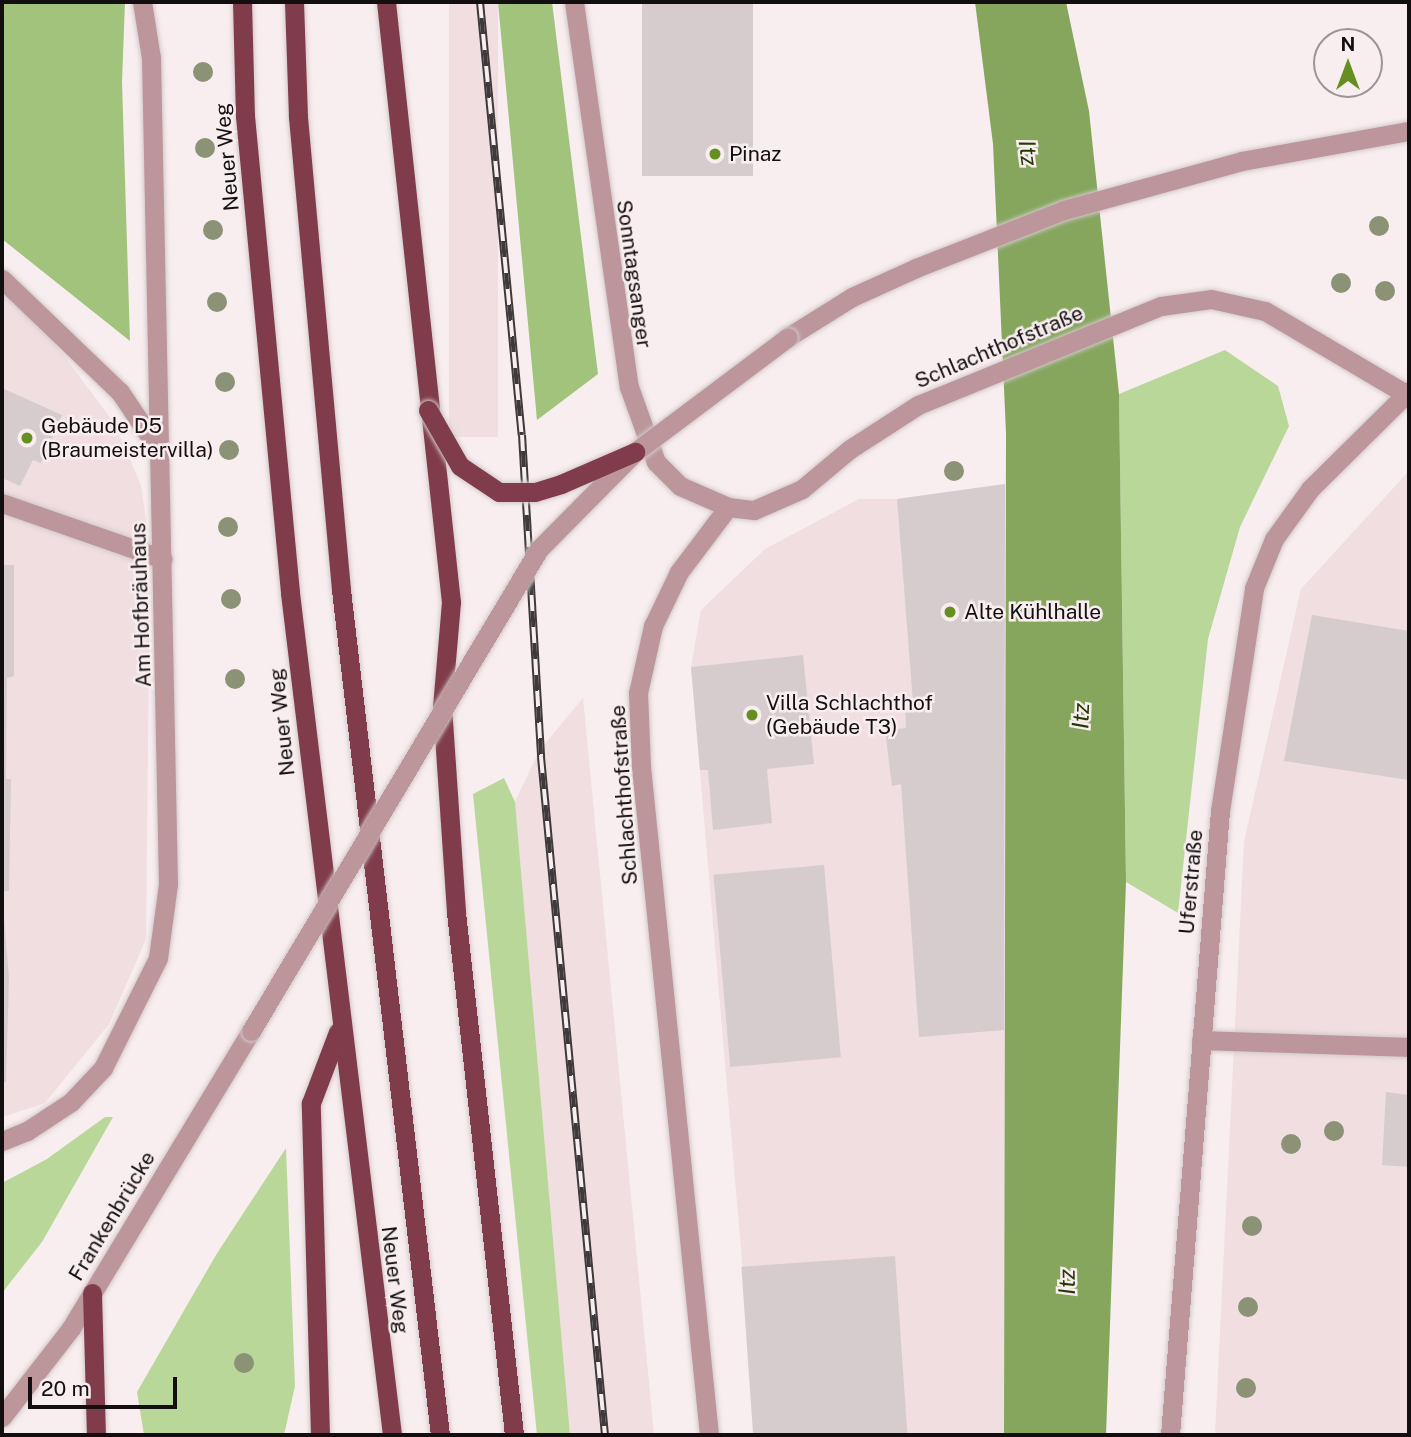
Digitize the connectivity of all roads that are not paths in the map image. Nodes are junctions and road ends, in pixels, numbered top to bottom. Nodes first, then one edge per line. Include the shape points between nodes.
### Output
1 (142, 2) edge
2 (242, 2) edge
3 (294, 2) edge
4 (386, 2) edge
5 (574, 2) edge
6 (1403, 132) edge
7 (2, 279) edge
8 (1408, 393) edge
9 (428, 410) junction
10 (159, 450) junction
11 (635, 452) junction
12 (2, 503) edge
13 (728, 507) junction
14 (163, 559) junction
15 (442, 706) junction
16 (340, 1027) junction
17 (1202, 1040) junction
18 (1409, 1047) edge
19 (2, 1141) edge
20 (92, 1293) junction
21 (2, 1417) edge
22 (96, 1435) edge
23 (320, 1435) edge
24 (391, 1435) edge
25 (440, 1435) edge
26 (514, 1435) edge
27 (709, 1435) edge
28 (1170, 1435) edge

1 - 10 street, Am Hofbräuhaus via 151,58
2 - 16 highway, Neuer Weg via 245,116
3 - 25 highway, Neuer Weg via 298,117 341,590
4 - 9 highway
5 - 13 street, Sonntagsanger via 629,387 656,462 680,486
6 - 11 street, Frankenbrücke, bridge via 1242,161 1064,210 852,298 788,337
7 - 10 street via 120,392
8 - 13 street, Schlachthofstraße via 1265,312 1211,299 1161,306 918,405 850,449 802,489 754,510
8 - 17 street, Uferstraße via 1310,489 1274,539 1254,588 1220,811
9 - 11 highway, bridge via 460,466 499,492 535,492 561,485
9 - 15 highway, bridge via 451,602
10 - 14 street, Am Hofbräuhaus
11 - 15 street, Frankenbrücke, bridge via 539,549
12 - 14 street
13 - 27 street, Schlachthofstraße via 679,572 653,626 638,693 641,767
14 - 19 street, Am Hofbräuhaus via 168,871 158,958 103,1068 71,1101 27,1131
15 - 20 street, Frankenbrücke, bridge
15 - 26 highway via 456,912
16 - 23 highway via 312,1103
16 - 24 highway, Neuer Weg
17 - 18 street
17 - 28 street, Uferstraße
20 - 21 street, Frankenbrücke
20 - 22 highway

